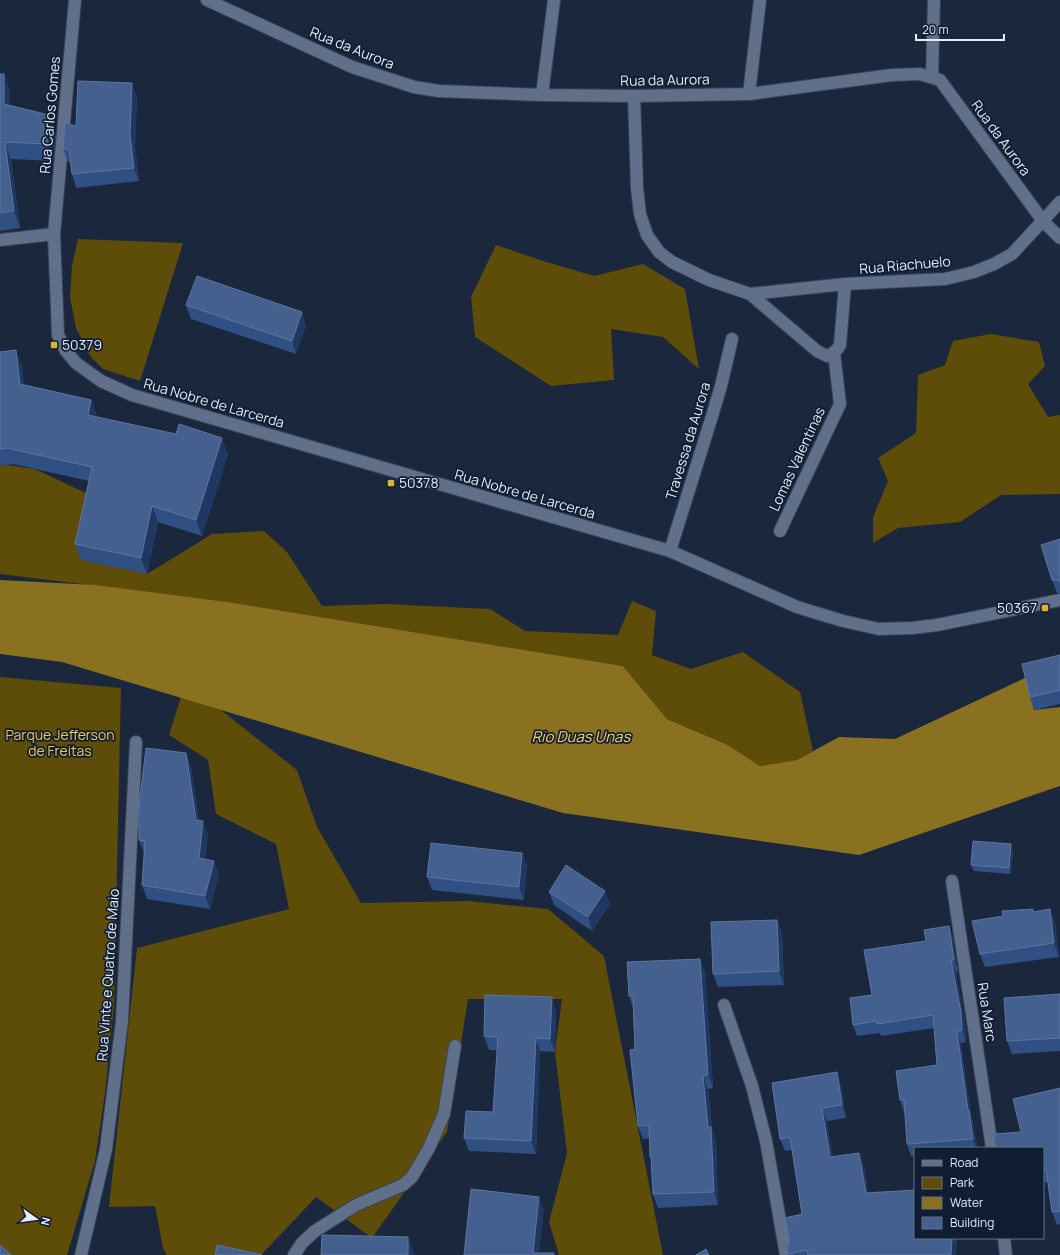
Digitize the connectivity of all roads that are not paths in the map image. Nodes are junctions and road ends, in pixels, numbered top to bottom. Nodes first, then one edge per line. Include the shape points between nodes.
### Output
1 (75, 0) edge
2 (207, 0) edge
3 (554, 0) edge
4 (760, 0) edge
5 (934, 0) edge
6 (932, 77) junction
7 (749, 94) junction
8 (542, 95) junction
9 (634, 96) junction
10 (1060, 202) edge
11 (1043, 221) junction
12 (54, 234) junction
13 (1060, 238) edge
14 (0, 240) edge
15 (845, 284) junction
16 (750, 294) junction
17 (732, 339) dead end
18 (834, 353) junction
19 (780, 531) dead end
20 (670, 552) junction
21 (1060, 600) edge
22 (136, 742) dead end
23 (952, 881) dead end
24 (724, 1005) dead end
25 (455, 1046) dead end
26 (992, 1147) edge
27 (1004, 1239) edge
28 (82, 1255) edge
29 (294, 1255) edge
30 (786, 1255) edge
31 (1006, 1255) edge

1 - 12 street, Rua Carlos Gomes
2 - 8 street, Rua da Aurora via 352,67 414,88
3 - 8 street
4 - 7 street
5 - 6 street
6 - 7 street, Rua da Aurora via 920,74 892,75
6 - 11 street, Rua da Aurora via 940,80 953,96
7 - 9 street, Rua da Aurora
8 - 9 street, Rua da Aurora
9 - 16 street via 637,188 640,214 647,235 659,252 672,262 710,280
10 - 11 street, Rua Riachuelo
11 - 13 street, Rua da Aurora
11 - 15 street, Rua Riachuelo via 1012,254 974,272 945,279
12 - 14 street
12 - 20 street, Rua Nobre de Larcerda via 58,335 76,363 100,380 132,395
15 - 16 street, Rua Riachuelo
15 - 18 street via 840,345
16 - 18 street via 817,351 827,356
17 - 20 street, Travessa da Aurora via 714,413
18 - 19 street, Lomas Valentinas via 840,404
20 - 21 street, Rua Nobre de Larcerda via 797,607 879,628 937,625
22 - 28 street, Rua Vinte e Quatro de Maio via 122,1021 106,1148
23 - 26 street, Rua Marc
24 - 30 street via 752,1086 766,1142
25 - 29 street via 444,1114 430,1148 412,1177 403,1185 356,1205 315,1231
27 - 31 street

